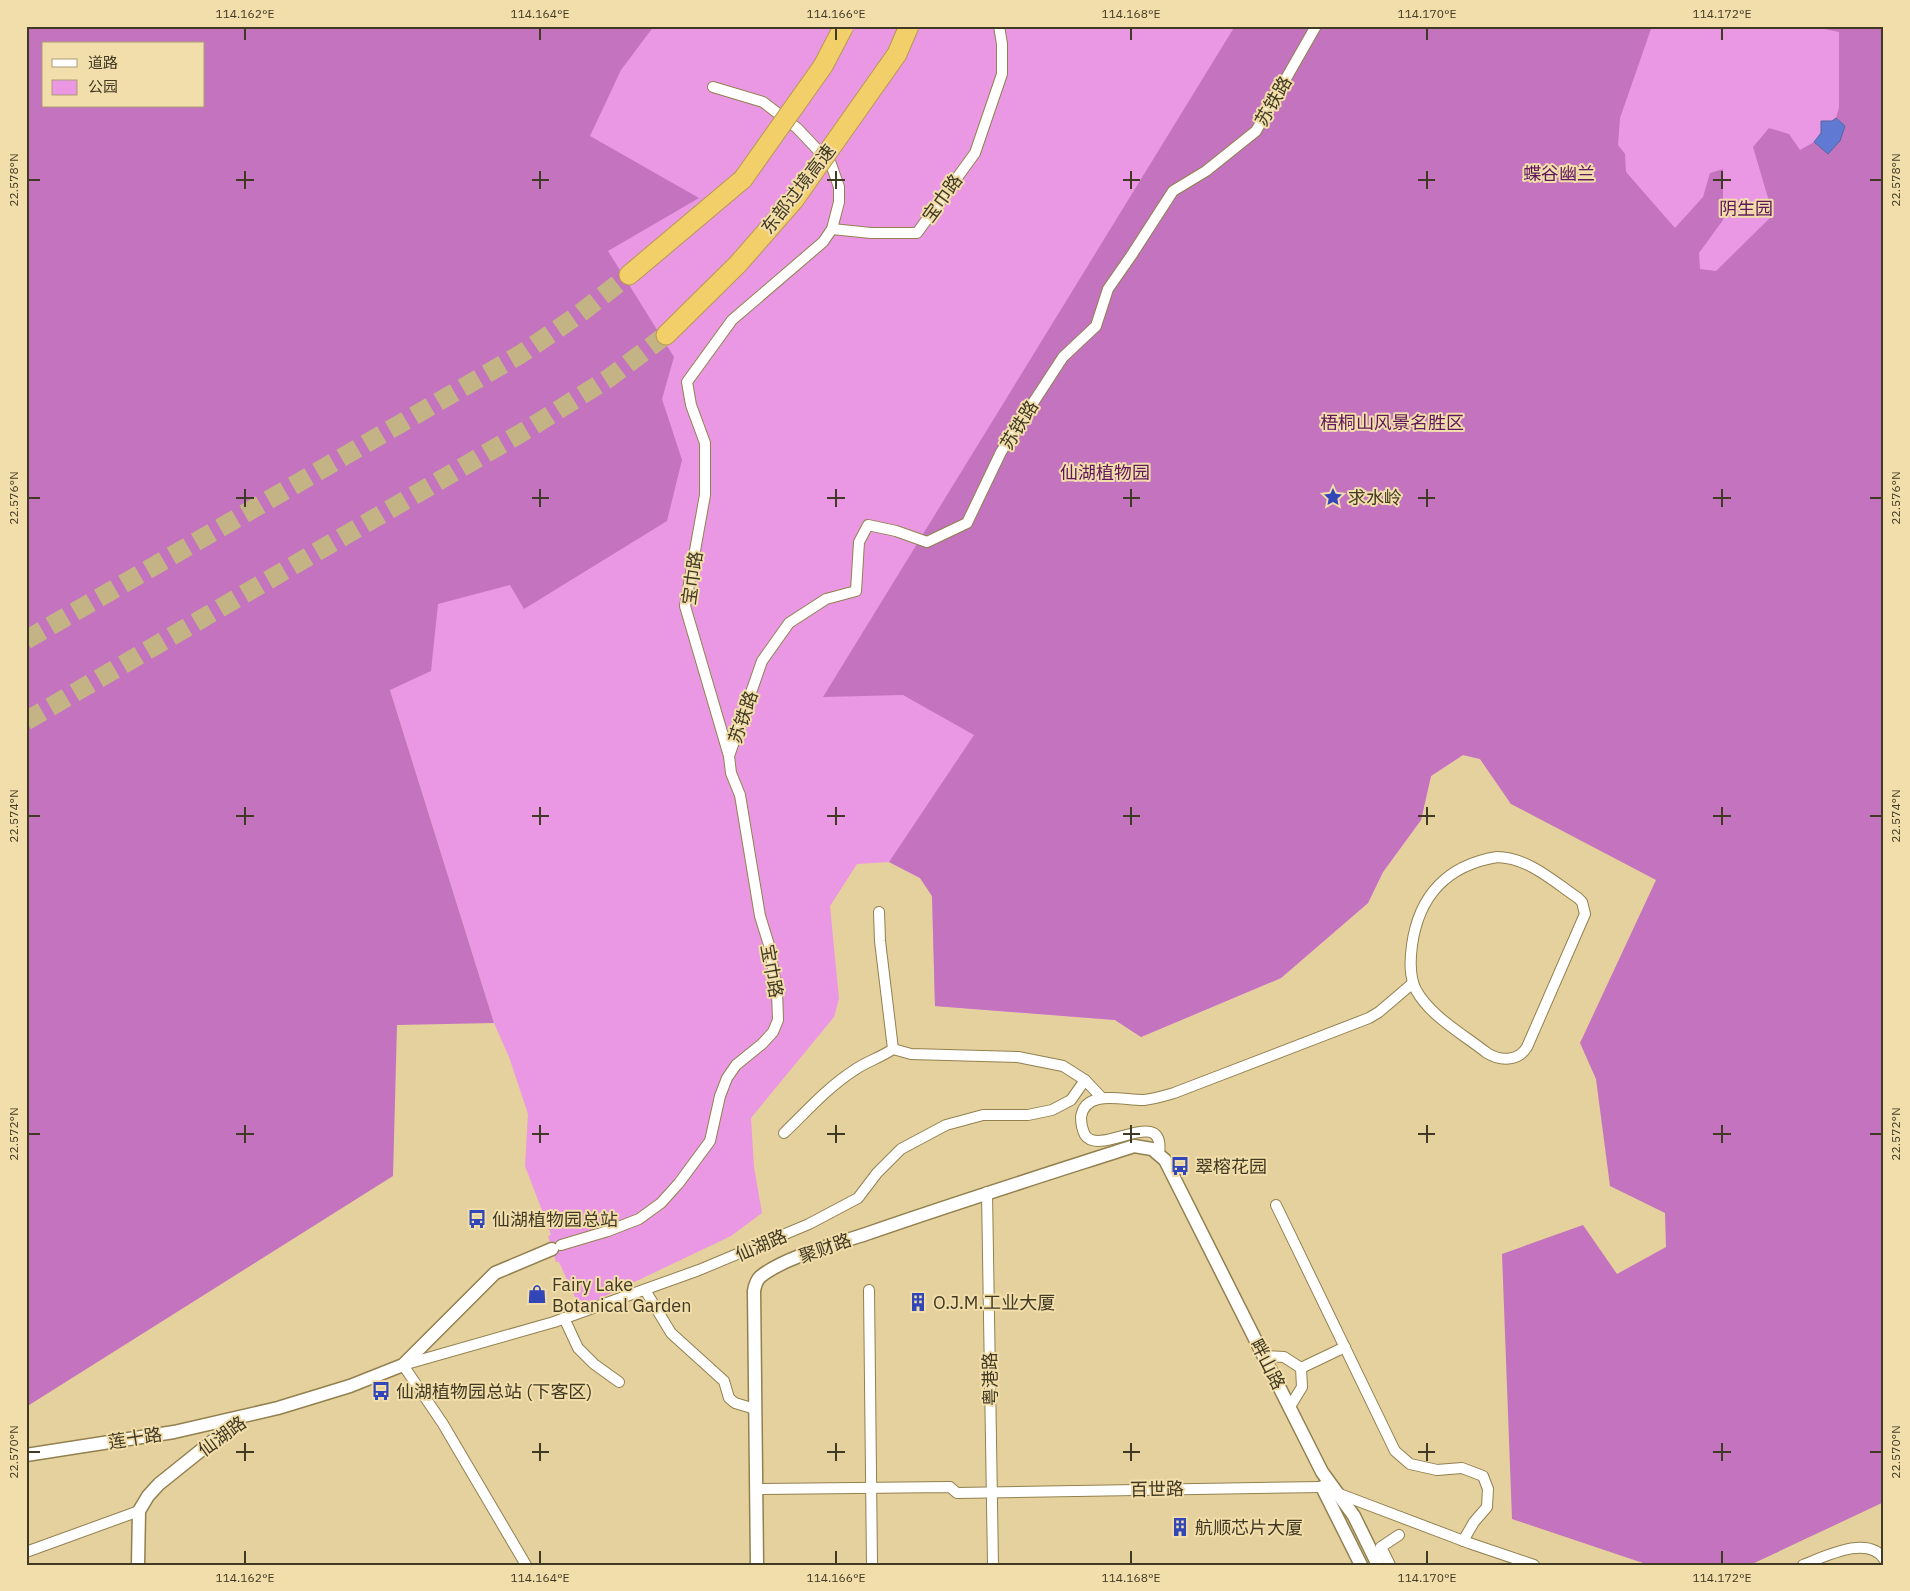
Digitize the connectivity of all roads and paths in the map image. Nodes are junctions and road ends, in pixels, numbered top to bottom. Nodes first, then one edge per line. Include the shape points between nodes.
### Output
1 (844, 26) edge
2 (909, 26) edge
3 (999, 26) edge
4 (1316, 26) edge
5 (713, 87) dead end
6 (832, 229) junction
7 (629, 275) tunnel mouth
8 (666, 335) tunnel mouth
9 (729, 756) junction
10 (879, 912) dead end
11 (1413, 983) junction
12 (894, 1049) junction
13 (1085, 1080) junction
14 (1102, 1098) junction
15 (784, 1133) dead end
16 (1162, 1157) junction
17 (987, 1192) junction
18 (1276, 1205) dead end
19 (557, 1247) joint
20 (645, 1290) junction
21 (869, 1290) dead end
22 (564, 1318) junction
23 (1345, 1347) junction
24 (1264, 1356) junction
25 (403, 1365) junction
26 (1301, 1368) junction
27 (619, 1382) dead end
28 (1290, 1408) junction
29 (755, 1409) junction
30 (242, 1417) junction
31 (26, 1455) edge
32 (1322, 1487) joint
33 (871, 1488) junction
34 (756, 1489) junction
35 (992, 1491) junction
36 (1337, 1492) junction
37 (139, 1511) junction
38 (1399, 1535) dead end
39 (1464, 1541) junction
40 (26, 1552) edge
41 (1884, 1559) edge
42 (138, 1565) edge
43 (526, 1565) edge
44 (757, 1565) edge
45 (872, 1565) edge
46 (993, 1565) edge
47 (1361, 1565) edge
48 (1378, 1565) edge
49 (1390, 1565) edge
50 (1534, 1565) edge
51 (1803, 1565) edge

1 - 7 highway, bridge via 823,66 743,179
2 - 8 highway, 东部过境高速, bridge via 897,54 794,200 738,264
3 - 6 street, 宝巾路 via 1002,74 975,153 917,233
4 - 9 street, 苏铁路 via 1256,131 1206,171 1173,191 1108,289 1096,326 1063,357 1002,452 967,523 927,542 868,525 859,542 856,591 826,598 789,623 762,661
5 - 6 street via 763,102 797,128 830,164 839,187
6 - 9 street, 宝巾路 via 823,242 732,320 687,382 690,405 705,443 705,496 685,606
9 - 19 street, 宝巾路 via 731,773 740,795 760,916 769,945 778,1020 773,1032 736,1065 727,1078 710,1141 661,1203 638,1219
10 - 12 street
11 - 11 street via 1411,953 1417,920 1432,892 1457,871 1497,857 1515,860 1536,869 1582,902 1585,914 1582,924 1527,1047 1518,1056 1505,1059 1486,1053 1426,1005
11 - 14 street via 1369,1018 1174,1093 1145,1100
12 - 13 street via 911,1054 1018,1057 1063,1066
12 - 15 street via 854,1070
13 - 14 street
13 - 20 street, 仙湖路 via 1072,1100 1052,1110 1028,1115 983,1115 946,1125 901,1150 877,1173 858,1198 809,1224
14 - 16 street via 1086,1105 1082,1112 1082,1129 1087,1137 1092,1141 1104,1141 1149,1132 1160,1139
16 - 17 street, 聚财路 via 1134,1146
16 - 24 street, 畔山路
17 - 29 street, 聚财路 via 786,1262 760,1278 754,1290
17 - 35 street, 粤港路
18 - 23 street
19 - 25 street, 仙湖路 via 495,1273
20 - 22 street, 仙湖路
20 - 29 street via 671,1333 724,1381 729,1398
21 - 33 street
22 - 25 street, 仙湖路
22 - 27 street via 578,1348
23 - 26 street
23 - 39 street via 1395,1451 1410,1464 1437,1470 1462,1468 1482,1476 1488,1489 1487,1507
24 - 26 street via 1284,1357
24 - 28 street, 畔山路
25 - 30 street, 仙湖路 via 319,1397
25 - 43 street via 443,1424
26 - 28 street via 1302,1387
28 - 36 street, 畔山路 via 1322,1472
29 - 34 street, 聚财路
30 - 31 street, 莲十路 via 174,1432
30 - 37 street, 仙湖路 via 159,1484
32 - 35 street, 百世路
32 - 47 street
33 - 34 street, 百世路
33 - 35 street, 百世路 via 950,1487 957,1492
33 - 45 street
34 - 44 street, 聚财路
35 - 46 street, 粤港路
36 - 39 street
36 - 48 street, 畔山路 via 1354,1516
37 - 40 street
37 - 42 street
38 - 49 street via 1381,1547
39 - 50 street
41 - 51 street via 1869,1548 1852,1547

